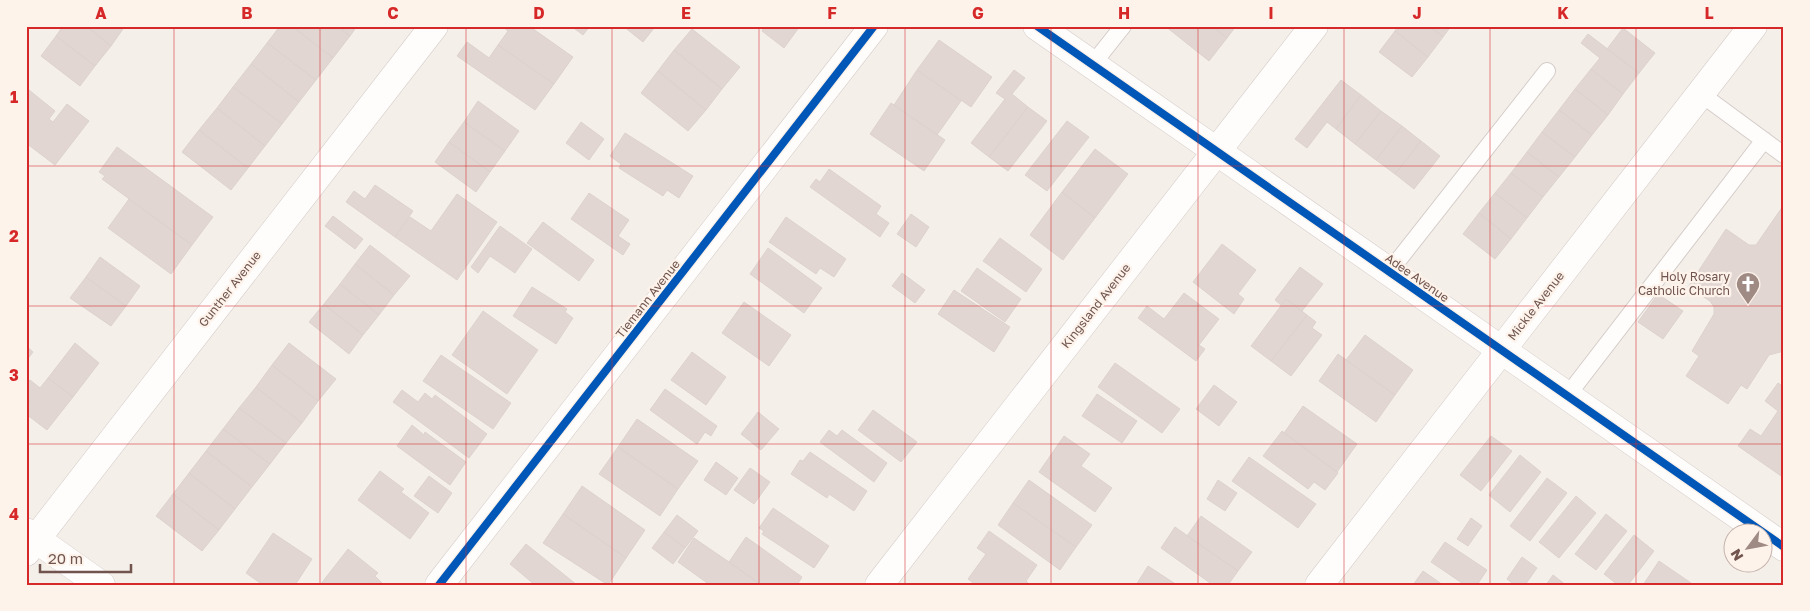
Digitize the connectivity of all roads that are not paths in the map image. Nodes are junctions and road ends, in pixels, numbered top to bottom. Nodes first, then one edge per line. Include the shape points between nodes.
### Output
1 (434, 26) edge
2 (874, 26) edge
3 (1037, 26) edge
4 (1123, 26) edge
5 (1314, 26) edge
6 (1753, 26) edge
7 (1092, 65) junction
8 (1547, 71) dead end
9 (1701, 94) junction
10 (1764, 140) junction
11 (1216, 152) junction
12 (1784, 155) edge
13 (1389, 272) junction
14 (1501, 350) junction
15 (1567, 396) junction
16 (29, 541) edge
17 (1784, 547) edge
18 (101, 585) edge
19 (439, 585) edge
20 (879, 585) edge
21 (1319, 585) edge

1 - 16 street, Gunther Avenue
2 - 19 street, Tiemann Avenue
3 - 7 street, Adee Avenue
4 - 7 lane
5 - 11 street, Kingsland Avenue
6 - 9 street, Mickle Avenue
7 - 11 street, Adee Avenue
8 - 13 lane
9 - 10 lane
9 - 14 street, Mickle Avenue
10 - 12 lane
10 - 15 lane
11 - 13 street, Adee Avenue
11 - 20 street, Kingsland Avenue
13 - 14 street, Adee Avenue
14 - 15 street, Adee Avenue
14 - 21 street, Mickle Avenue
15 - 17 street, Adee Avenue
16 - 18 street

